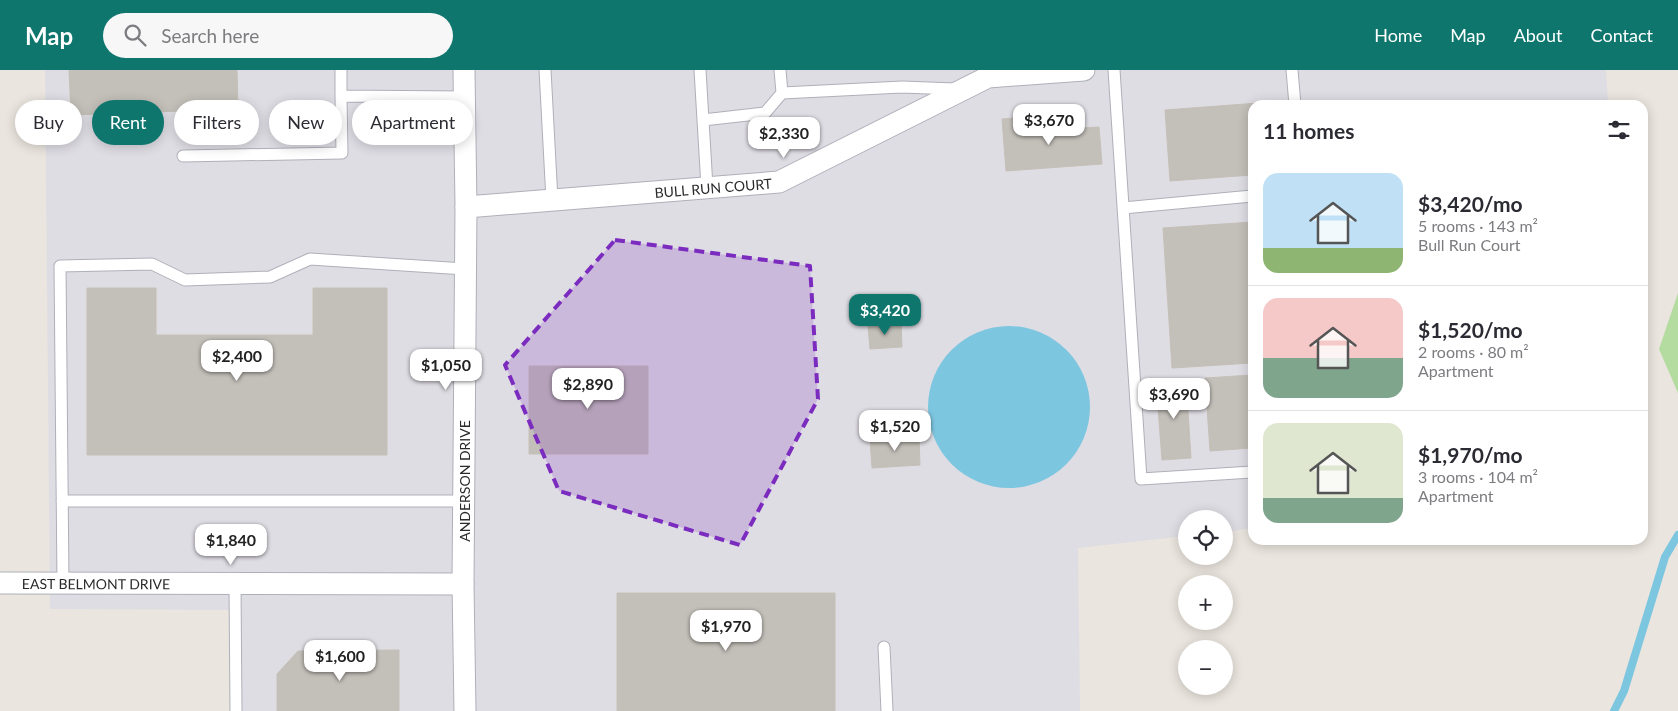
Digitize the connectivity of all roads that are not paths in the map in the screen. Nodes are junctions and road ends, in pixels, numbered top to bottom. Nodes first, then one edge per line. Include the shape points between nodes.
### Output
1 (341, 70) edge
2 (464, 70) edge
3 (545, 70) edge
4 (700, 70) edge
5 (780, 70) edge
6 (1084, 70) edge
7 (1114, 70) edge
8 (1292, 70) edge
9 (988, 73) edge
10 (962, 90) junction
11 (782, 93) junction
12 (342, 96) junction
13 (464, 97) junction
14 (1295, 100) edge
15 (703, 120) junction
16 (183, 156) dead end
17 (707, 187) junction
18 (1248, 196) edge
19 (552, 200) junction
20 (466, 207) junction
21 (1123, 208) junction
22 (465, 269) junction
23 (1248, 472) edge
24 (62, 501) junction
25 (464, 501) junction
26 (0, 583) edge
27 (62, 584) junction
28 (235, 584) junction
29 (463, 584) junction
30 (884, 647) dead end
31 (236, 711) edge
32 (465, 711) edge
33 (887, 711) edge

1 - 12 lane
2 - 13 street, ANDERSON DRIVE
3 - 19 lane
4 - 15 lane
5 - 11 lane
6 - 9 street, BULL RUN COURT
7 - 21 lane
8 - 14 lane
9 - 10 street, BULL RUN COURT
10 - 11 lane via 902,87
10 - 17 street, BULL RUN COURT via 779,182
11 - 15 lane via 765,112
12 - 13 lane
12 - 16 lane via 342,153
13 - 20 street, ANDERSON DRIVE
15 - 17 lane
17 - 19 street, BULL RUN COURT
18 - 21 lane
19 - 20 street, BULL RUN COURT
20 - 22 street, ANDERSON DRIVE
21 - 23 lane via 1142,479
22 - 24 lane via 310,259 270,277 186,280 152,264 60,266
22 - 25 street, ANDERSON DRIVE
24 - 25 lane
24 - 27 lane
25 - 29 street, ANDERSON DRIVE
26 - 27 street, EAST BELMONT DRIVE
27 - 28 street, EAST BELMONT DRIVE
28 - 29 street, EAST BELMONT DRIVE
28 - 31 lane
29 - 32 street, ANDERSON DRIVE
30 - 33 lane

